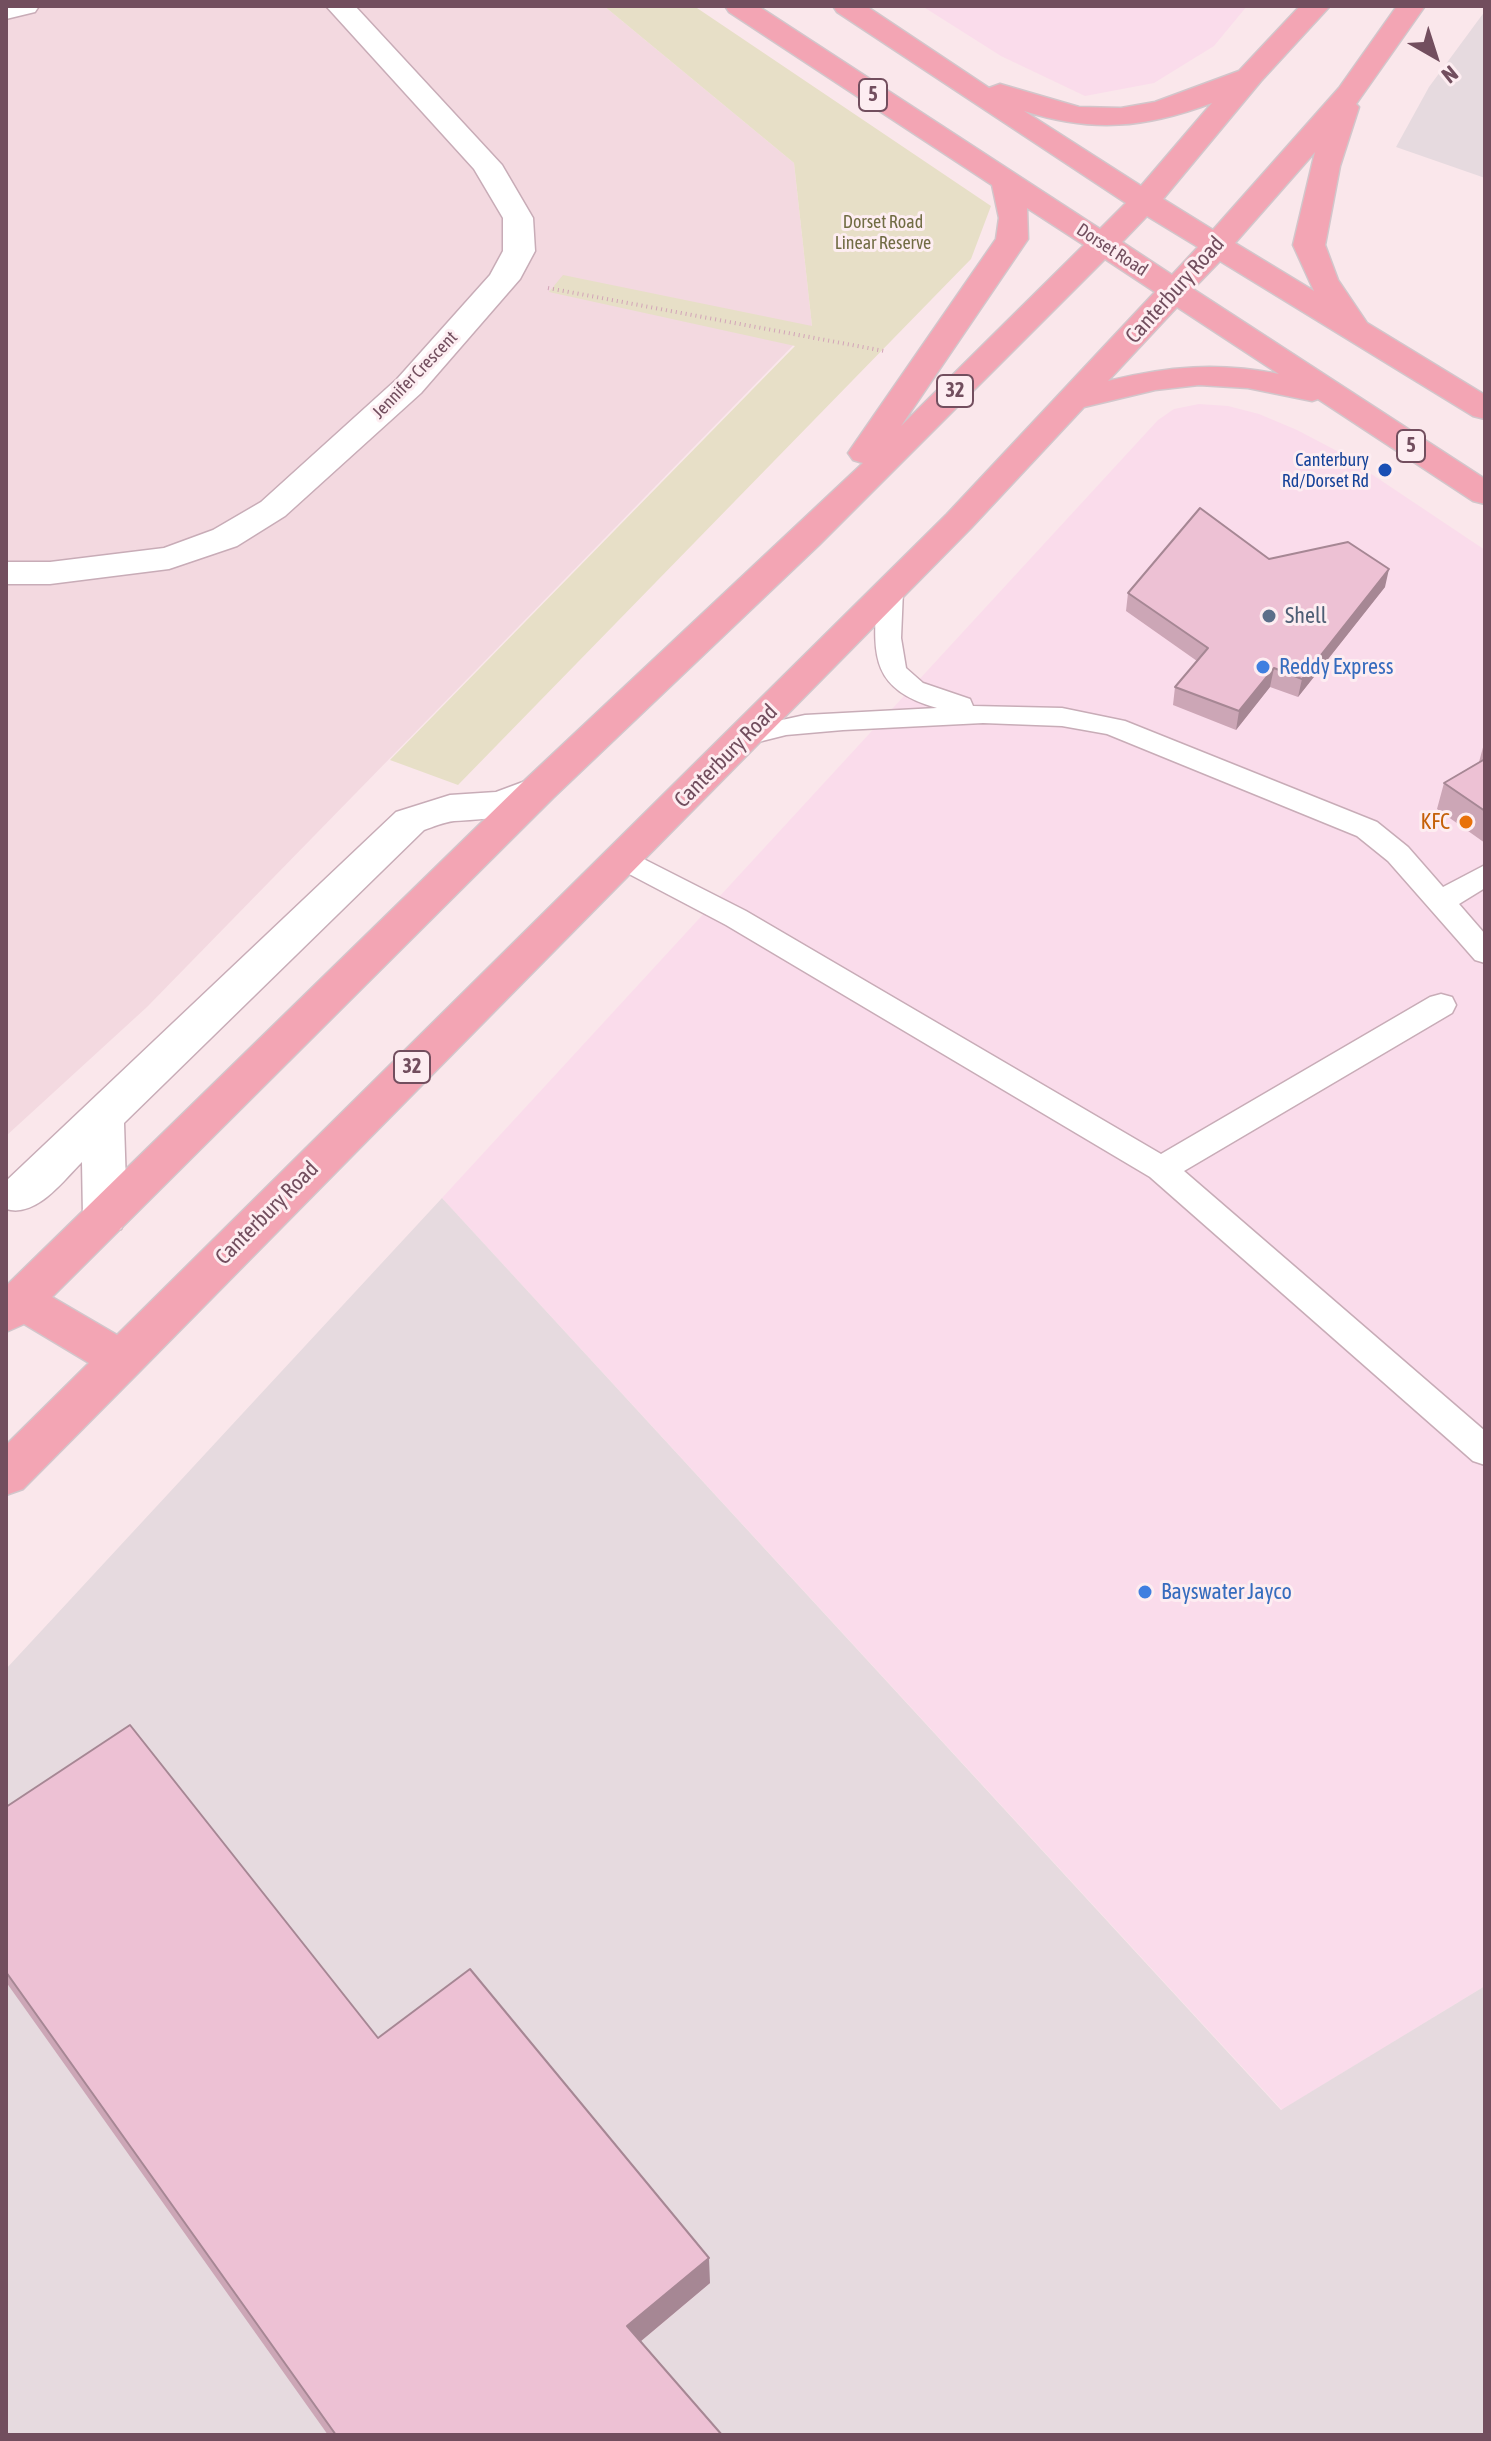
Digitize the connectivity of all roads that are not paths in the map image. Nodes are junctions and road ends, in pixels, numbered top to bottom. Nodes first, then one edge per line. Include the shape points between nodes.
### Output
1 (25, 6) edge
2 (340, 6) edge
3 (739, 6) edge
4 (847, 6) edge
5 (1316, 6) edge
6 (1411, 6) edge
7 (6, 11) edge
8 (1251, 75) junction
9 (959, 82) junction
10 (1349, 94) junction
11 (1007, 184) junction
12 (1144, 202) junction
13 (1104, 244) junction
14 (1217, 245) junction
15 (1176, 291) junction
16 (1359, 331) junction
17 (1337, 397) junction
18 (1074, 399) junction
19 (1485, 409) edge
20 (1485, 494) edge
21 (807, 537) junction
22 (6, 573) edge
23 (890, 590) junction
24 (987, 712) junction
25 (746, 736) junction
26 (539, 789) junction
27 (622, 858) junction
28 (1485, 875) edge
29 (1440, 902) junction
30 (1485, 953) edge
31 (1441, 1005) dead end
32 (103, 1118) junction
33 (1161, 1169) junction
34 (18, 1196) dead end
35 (105, 1217) junction
36 (11, 1302) edge
37 (122, 1360) junction
38 (1485, 1451) edge
39 (6, 1475) edge

1 - 7 street
2 - 22 street, Jennifer Crescent via 495,178 518,218 519,251 504,279 409,386 273,509 225,538 169,558 50,573
3 - 11 main road, Dorset Road / 5
4 - 9 main road
5 - 8 main road, 32
6 - 10 main road, Canterbury Road / 32
8 - 9 main road via 1194,101 1159,110 1080,117
8 - 12 main road, 32
9 - 12 main road
10 - 14 main road, Canterbury Road / 32
10 - 16 main road via 1325,166 1309,245 1323,281
11 - 13 main road, Dorset Road / 5
11 - 21 main road via 1012,239
12 - 13 main road, 32
12 - 14 main road
13 - 15 main road, Dorset Road / 5
13 - 21 main road, 32
14 - 15 main road, Canterbury Road / 32
14 - 16 main road
15 - 17 main road, Dorset Road / 5
15 - 18 main road, Canterbury Road / 32
16 - 19 main road
17 - 18 main road via 1228,375 1183,376
17 - 20 main road, Dorset Road / 5
18 - 23 main road, Canterbury Road / 32
21 - 26 main road, 32
23 - 24 lane via 886,657 902,684 924,697
23 - 25 main road, Canterbury Road / 32
24 - 25 lane via 821,720
24 - 29 lane via 1080,717 1115,727 1333,813 1393,849
25 - 27 main road, Canterbury Road / 32
26 - 32 street via 504,804 450,808 410,821
26 - 35 main road, 32
27 - 33 lane via 736,918
27 - 37 main road, Canterbury Road / 32
28 - 29 lane
29 - 30 lane
31 - 33 lane
32 - 34 street
32 - 35 street
33 - 38 lane
35 - 36 main road, 32
36 - 37 main road
37 - 39 main road, Canterbury Road / 32

